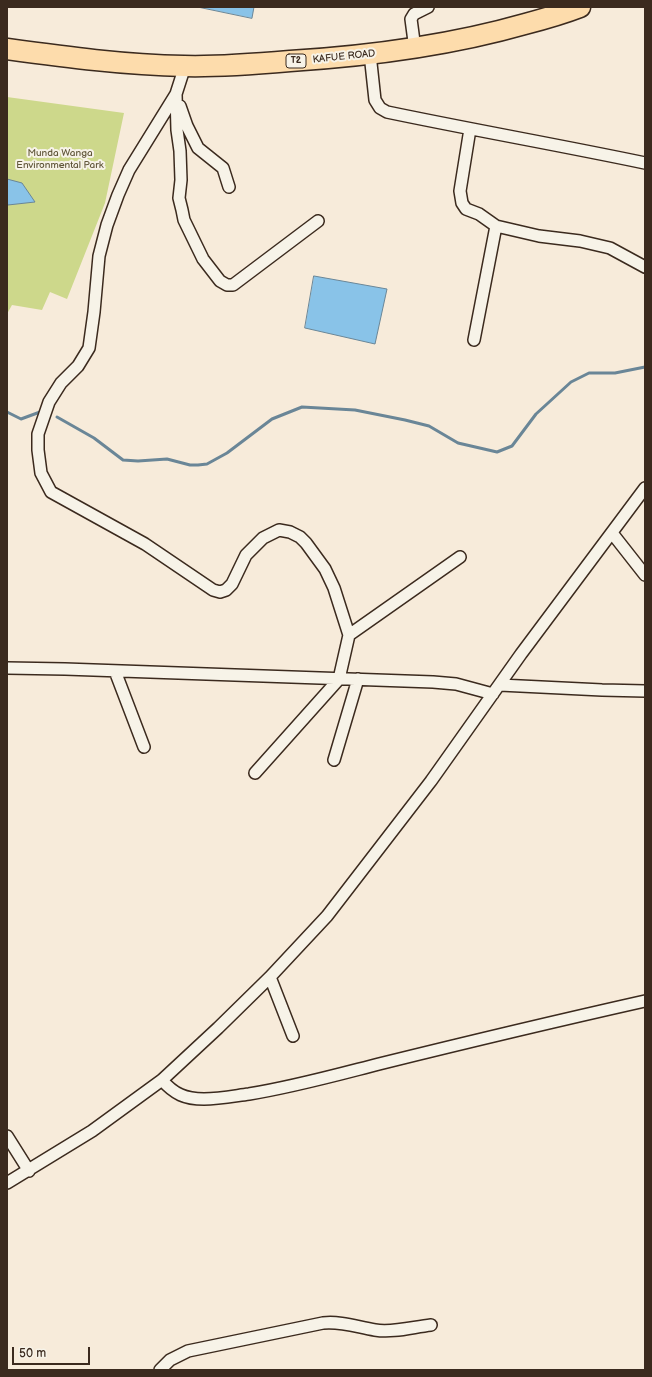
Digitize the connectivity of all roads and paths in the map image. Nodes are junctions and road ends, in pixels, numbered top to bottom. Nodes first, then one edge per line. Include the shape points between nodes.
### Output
1 (428, 7) edge
2 (580, 7) edge
3 (7, 48) edge
4 (415, 49) junction
5 (370, 54) junction
6 (185, 66) junction
7 (176, 94) junction
8 (470, 129) junction
9 (645, 163) edge
10 (229, 187) dead end
11 (318, 221) dead end
12 (496, 226) junction
13 (645, 267) edge
14 (474, 340) dead end
15 (645, 488) edge
16 (612, 533) junction
17 (460, 557) dead end
18 (645, 575) edge
19 (349, 635) junction
20 (7, 668) edge
21 (115, 671) junction
22 (339, 679) junction
23 (358, 679) junction
24 (496, 690) junction
25 (645, 691) edge
26 (144, 747) dead end
27 (334, 760) dead end
28 (255, 773) dead end
29 (270, 977) junction
30 (645, 1001) edge
31 (293, 1036) dead end
32 (162, 1080) junction
33 (7, 1136) edge
34 (28, 1171) junction
35 (7, 1183) edge
36 (431, 1325) dead end
37 (160, 1370) edge

1 - 4 street via 414,14 411,19
2 - 4 highway, KAFUE ROAD / T2 via 502,31
3 - 6 highway, KAFUE ROAD / T2 via 71,58
4 - 5 highway, KAFUE ROAD / T2
5 - 6 highway, KAFUE ROAD / T2 via 267,63
5 - 8 street via 375,100 380,108 387,112
6 - 7 street
7 - 10 street via 198,148 223,168
7 - 11 street via 181,180 179,198 184,220 203,259 220,281 233,285
7 - 19 street via 129,170 107,226 100,256 89,348 49,402 38,434 41,473 51,492 145,544 213,590 220,592 232,584 246,555 263,538 279,530 300,537 316,554 325,569
8 - 9 street
8 - 12 street via 460,191 462,203 466,209 479,214
12 - 13 street via 610,248
12 - 14 street
15 - 16 street
16 - 18 street
16 - 24 street
17 - 19 street
19 - 22 street
20 - 21 street
21 - 22 street
21 - 26 street
22 - 23 street
22 - 28 street
23 - 24 street via 433,682
23 - 27 street
24 - 25 street
24 - 29 street via 431,781 328,916
29 - 31 street
29 - 32 street
30 - 32 street via 259,1092 203,1099 176,1094
32 - 34 street via 92,1131
33 - 34 street
34 - 35 street
36 - 37 street via 388,1331 341,1323 323,1323 188,1351 170,1360

